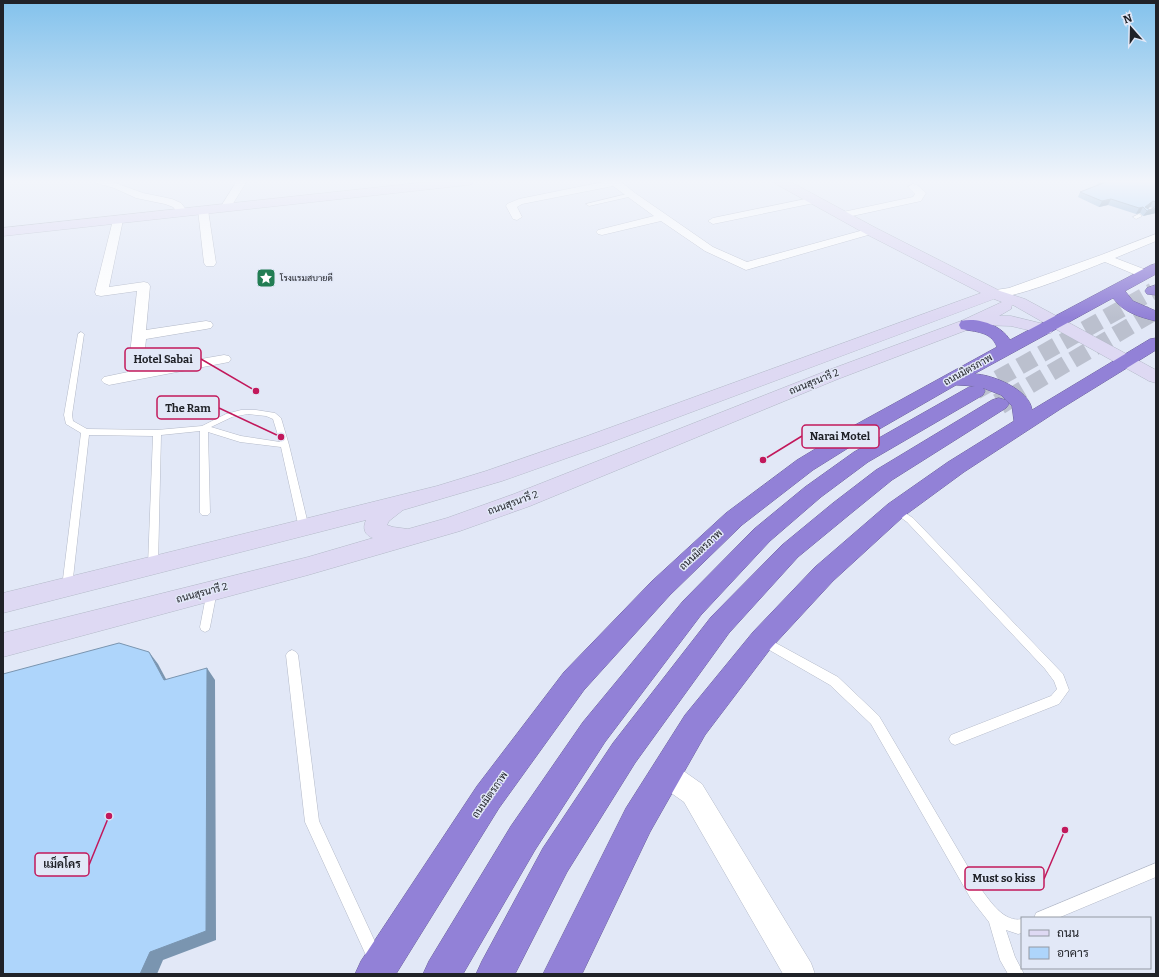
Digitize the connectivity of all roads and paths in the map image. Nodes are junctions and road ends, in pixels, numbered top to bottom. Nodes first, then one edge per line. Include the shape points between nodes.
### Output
1 (55, 227) edge
2 (116, 227) edge
3 (206, 227) edge
4 (624, 227) edge
5 (677, 227) edge
6 (863, 227) edge
7 (871, 231) junction
8 (3, 232) edge
9 (602, 232) dead end
10 (1156, 237) edge
11 (1105, 258) junction
12 (210, 263) dead end
13 (1151, 271) edge
14 (1117, 290) junction
15 (999, 300) junction
16 (1156, 316) edge
17 (973, 322) junction
18 (206, 325) dead end
19 (1051, 326) junction
20 (81, 334) dead end
21 (138, 336) junction
22 (1156, 343) edge
23 (1006, 349) junction
24 (224, 359) dead end
25 (1121, 364) junction
26 (135, 375) junction
27 (1156, 377) edge
28 (109, 380) dead end
29 (949, 381) junction
30 (1156, 386) edge
31 (976, 391) tunnel mouth
32 (999, 404) tunnel mouth
33 (1024, 423) junction
34 (204, 428) junction
35 (85, 432) junction
36 (157, 433) junction
37 (286, 445) junction
38 (398, 504) junction
39 (896, 510) junction
40 (205, 513) dead end
41 (304, 528) junction
42 (414, 537) junction
43 (153, 565) junction
44 (67, 587) junction
45 (212, 591) junction
46 (3, 603) edge
47 (205, 628) dead end
48 (762, 640) junction
49 (3, 645) edge
50 (292, 655) dead end
51 (955, 739) dead end
52 (666, 774) junction
53 (1156, 870) edge
54 (1043, 917) edge
55 (995, 918) junction
56 (1021, 926) edge
57 (376, 970) edge
58 (442, 974) edge
59 (496, 974) edge
60 (562, 974) edge
61 (800, 974) edge
62 (1016, 974) edge

1 - 8 main road
2 - 21 street via 101,292 144,286
3 - 12 street
4 - 9 street
5 - 7 street via 709,249 746,266
6 - 7 main road
7 - 15 main road
10 - 11 street
11 - 13 street
11 - 15 street via 1011,292
13 - 14 highway, ถนนมิตรภาพ
14 - 16 highway via 1126,304
14 - 19 highway, ถนนมิตรภาพ
15 - 17 main road, ถนนสุรนารี 2
15 - 19 main road
15 - 38 main road, ถนนสุรนารี 2 via 494,476
17 - 19 main road via 1011,321
17 - 23 highway via 993,331 1003,340
17 - 42 main road, ถนนสุรนารี 2 via 832,375 522,500
18 - 21 street
19 - 23 highway, ถนนมิตรภาพ
19 - 25 main road
20 - 35 lane via 68,415 69,422
21 - 26 street
22 - 25 highway
23 - 29 highway, ถนนมิตรภาพ
24 - 26 street
25 - 27 main road
25 - 30 main road via 1146,383
25 - 33 highway
26 - 28 street
29 - 33 highway via 979,380 1008,391 1022,404
29 - 57 highway, ถนนมิตรภาพ via 805,465 734,519 660,588 574,680 488,797
31 - 58 highway via 861,458 813,492 762,535 692,608 594,732 523,838
32 - 59 highway via 884,474 790,551 720,625 624,753 559,853
33 - 39 highway
34 - 36 lane
34 - 37 lane via 240,439
34 - 37 lane via 235,412 267,413 277,418
34 - 40 lane
35 - 36 lane
35 - 44 lane
36 - 43 lane
37 - 41 lane
38 - 41 main road, ถนนสุรนารี 2
38 - 42 main road via 384,511 379,526 398,537
39 - 48 highway via 824,574
39 - 51 lane via 910,520 1048,666 1059,678 1063,690 1055,700
41 - 43 main road, ถนนสุรนารี 2
42 - 45 main road, ถนนสุรนารี 2
43 - 44 main road, ถนนสุรนารี 2
44 - 46 main road, ถนนสุรนารี 2
45 - 47 lane
45 - 49 main road, ถนนสุรนารี 2
48 - 52 highway via 694,725
48 - 55 lane via 834,681 875,720 976,894
50 - 57 lane via 312,822
52 - 60 highway via 638,820
52 - 61 street via 694,793
53 - 54 lane
55 - 56 lane
55 - 62 lane via 1008,960

